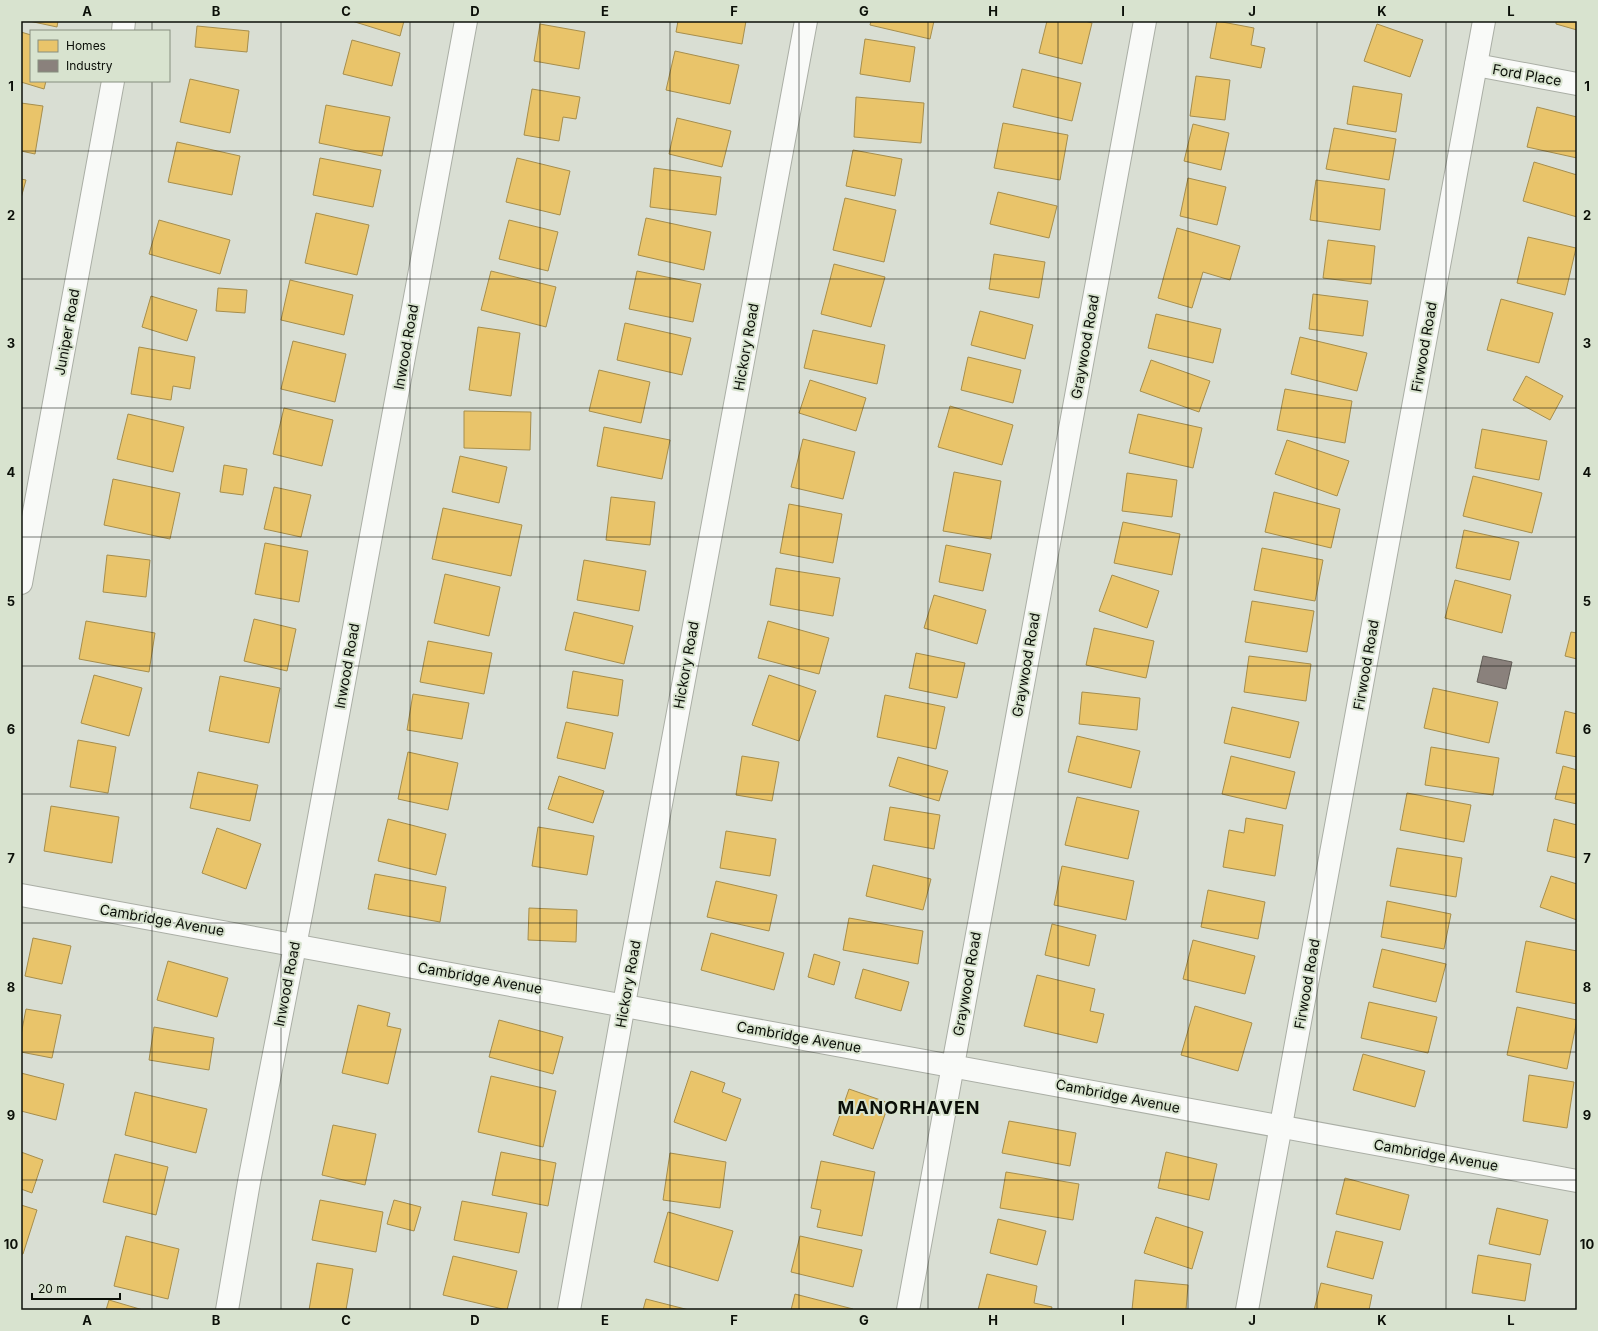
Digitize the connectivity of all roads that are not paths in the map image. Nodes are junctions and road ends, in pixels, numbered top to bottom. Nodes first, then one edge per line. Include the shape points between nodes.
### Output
1 (466, 21) edge
2 (806, 21) edge
3 (1145, 21) edge
4 (1484, 21) edge
5 (1476, 65) junction
6 (113, 82) edge
7 (1577, 84) edge
8 (21, 583) edge
9 (21, 895) edge
10 (295, 945) junction
11 (624, 1004) junction
12 (952, 1065) junction
13 (1281, 1126) junction
14 (1577, 1180) edge
15 (227, 1310) edge
16 (569, 1310) edge
17 (908, 1310) edge
18 (1247, 1310) edge

1 - 10 street, Inwood Road
2 - 11 street, Hickory Road
3 - 12 street, Graywood Road
4 - 5 street, Firwood Road
5 - 7 street, Ford Place
5 - 13 street, Firwood Road
6 - 8 street, Juniper Road
9 - 10 street, Cambridge Avenue
10 - 11 street, Cambridge Avenue
10 - 15 street, Inwood Road via 248,1182
11 - 12 street, Cambridge Avenue
11 - 16 street, Hickory Road
12 - 13 street, Cambridge Avenue
12 - 17 street, Graywood Road
13 - 14 street, Cambridge Avenue
13 - 18 street, Firwood Road

